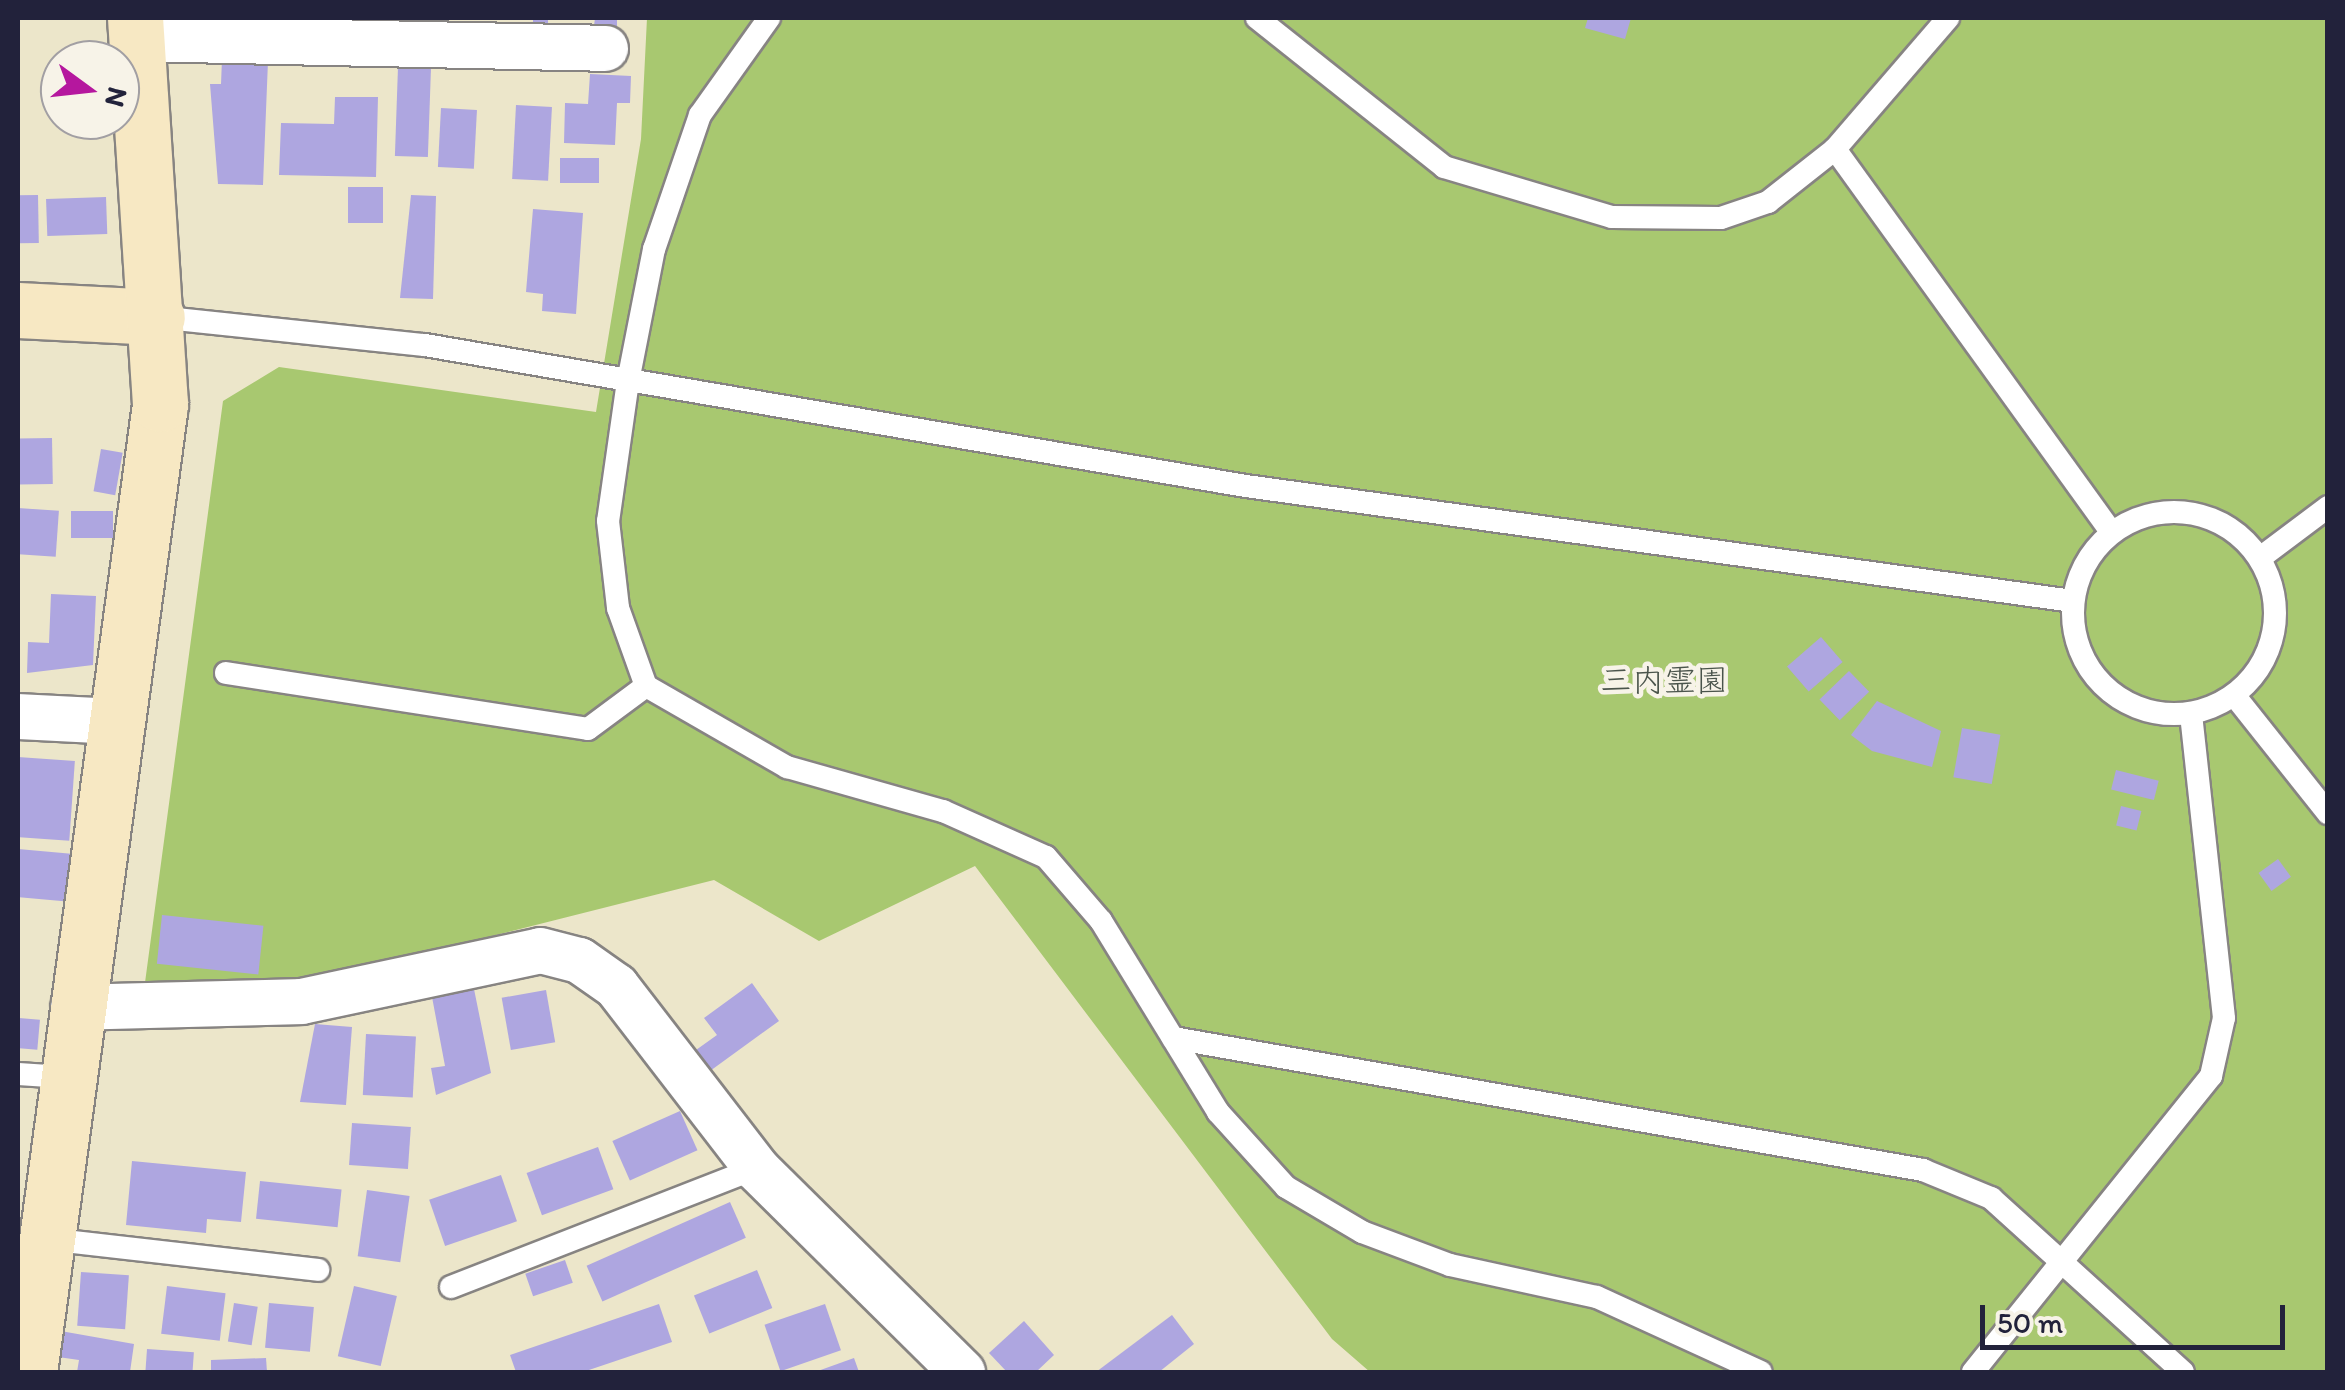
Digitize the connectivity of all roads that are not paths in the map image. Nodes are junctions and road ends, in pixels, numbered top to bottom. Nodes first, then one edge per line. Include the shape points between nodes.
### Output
1 (769, 18) edge
2 (1257, 18) edge
3 (1948, 18) edge
4 (136, 28) edge
5 (605, 48) dead end
6 (1834, 149) junction
7 (18, 310) edge
8 (157, 316) junction
9 (628, 381) junction
10 (2328, 506) edge
11 (2112, 533) junction
12 (2260, 558) junction
13 (2074, 601) junction
14 (226, 672) dead end
15 (646, 686) junction
16 (2234, 695) junction
17 (2190, 714) junction
18 (18, 716) edge
19 (118, 722) junction
20 (2328, 813) edge
21 (73, 1007) junction
22 (1173, 1038) junction
23 (41, 1075) edge
24 (756, 1168) junction
25 (36, 1215) edge
26 (2069, 1261) junction
27 (318, 1270) dead end
28 (452, 1288) dead end
29 (29, 1372) edge
30 (962, 1372) edge
31 (1761, 1372) edge
32 (1973, 1372) edge
33 (2183, 1372) edge

1 - 9 lane via 700,114 654,249
2 - 6 lane via 1444,167 1612,218 1721,218 1768,202
3 - 6 lane
4 - 5 street
4 - 8 street
6 - 11 lane
7 - 8 street
8 - 9 lane via 425,345
8 - 19 street via 160,404
9 - 13 lane via 1246,486
9 - 15 lane via 608,521 618,608
10 - 12 lane
11 - 12 lane via 2174,512 2207,517
11 - 13 lane via 2086,563
12 - 16 lane via 2276,616 2256,674
13 - 17 lane via 2079,647 2104,687 2129,705
14 - 15 lane via 588,730
15 - 22 lane via 787,767 943,812 1046,856 1100,921
16 - 17 lane
16 - 20 lane
17 - 26 lane via 2224,1018 2210,1076
18 - 19 street
19 - 21 street
21 - 23 street
21 - 24 street via 301,1001 540,950 578,960 616,986
22 - 26 lane via 1923,1170 1991,1198
22 - 31 lane via 1218,1112 1286,1188 1362,1232 1450,1266 1597,1298
23 - 25 street
24 - 28 lane
24 - 30 street
25 - 27 lane
25 - 29 street
26 - 32 lane
26 - 33 lane

